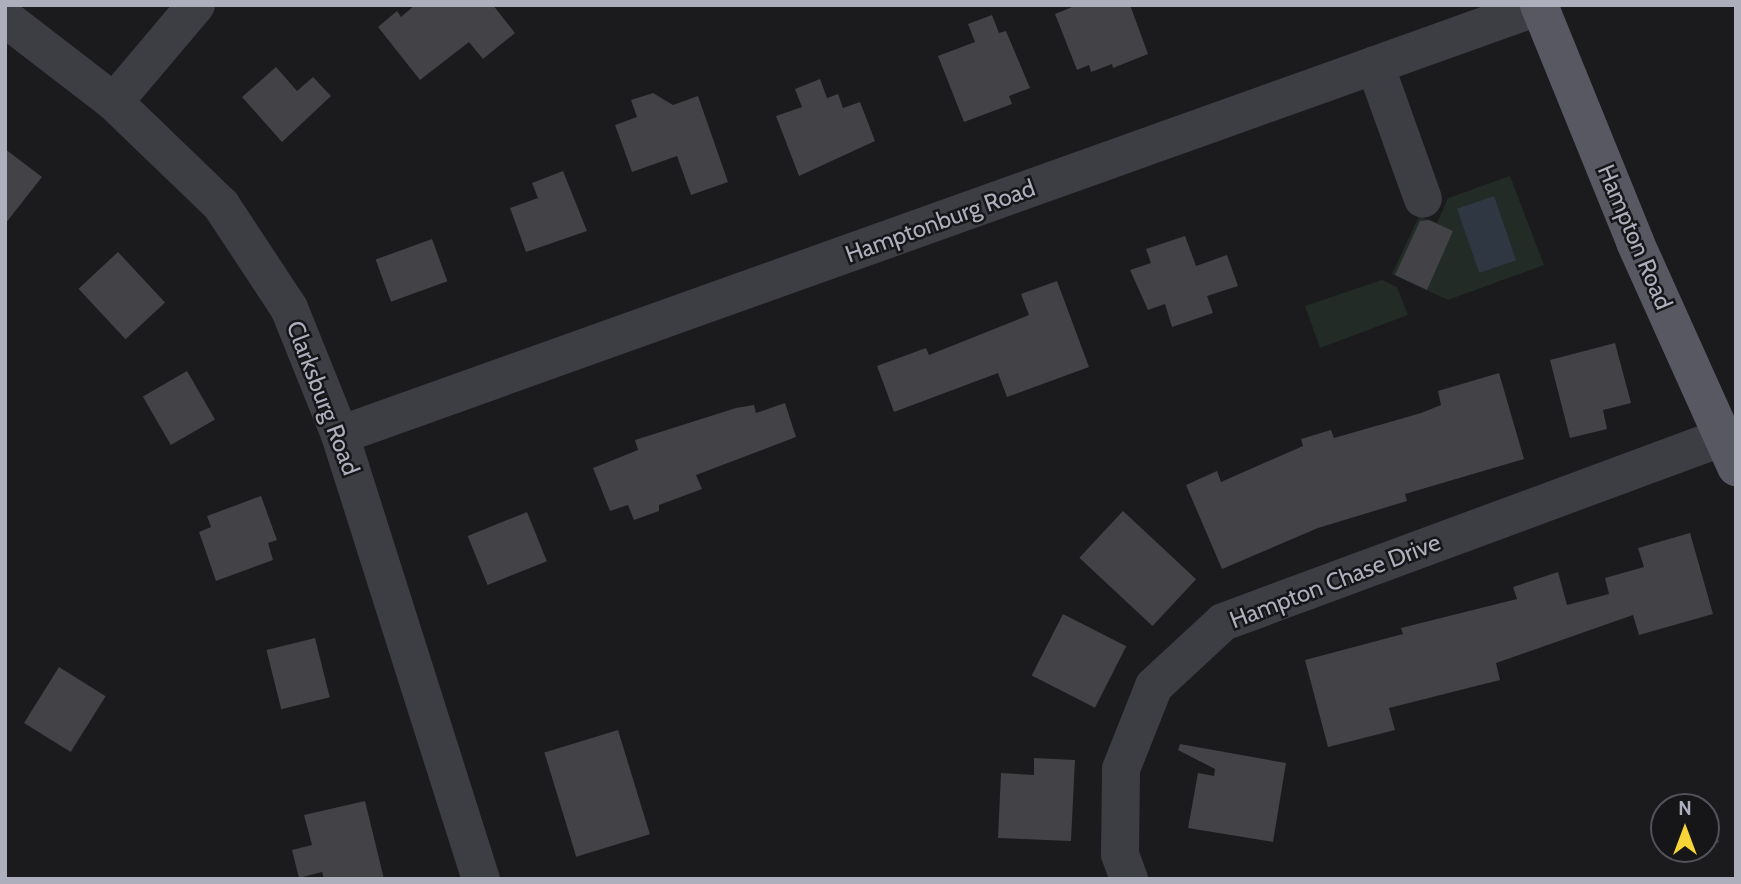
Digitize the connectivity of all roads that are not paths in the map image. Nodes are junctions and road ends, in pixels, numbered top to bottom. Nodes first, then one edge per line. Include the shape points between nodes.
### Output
1 (196, 5) edge
2 (1539, 6) edge
3 (5, 19) edge
4 (1376, 65) junction
5 (114, 102) junction
6 (1423, 199) dead end
7 (340, 435) junction
8 (1729, 452) edge
9 (481, 879) edge
10 (1129, 879) edge

1 - 5 street
2 - 4 street, Hamptonburg Road
2 - 8 main road, Hampton Road via 1635,242
3 - 5 street, Clarksburg Road
4 - 6 street
4 - 7 street, Hamptonburg Road
5 - 7 street, Clarksburg Road via 221,205 289,309
7 - 9 street, Clarksburg Road
8 - 10 street, Hampton Chase Drive via 1223,622 1154,686 1122,769 1120,853

